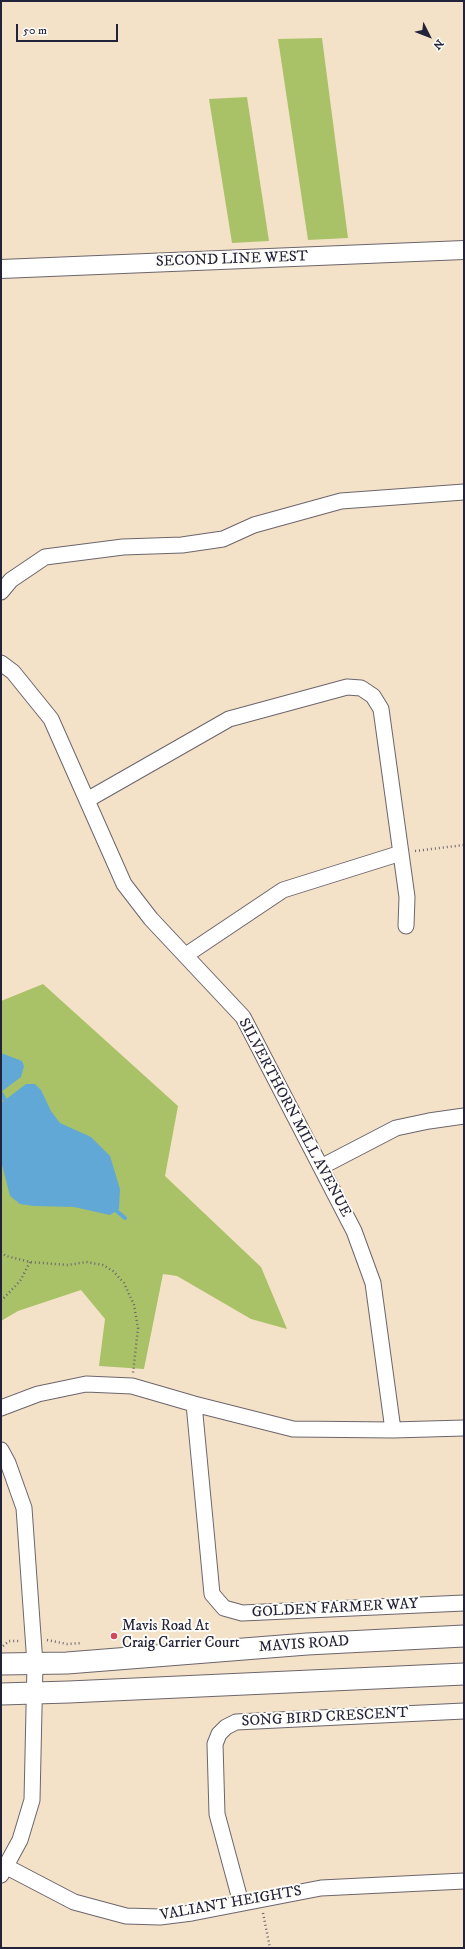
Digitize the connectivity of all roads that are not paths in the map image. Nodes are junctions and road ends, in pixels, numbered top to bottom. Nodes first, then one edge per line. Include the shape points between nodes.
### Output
1 (464, 250) edge
2 (1, 269) edge
3 (464, 492) edge
4 (1, 592) edge
5 (1, 663) edge
6 (87, 800) junction
7 (400, 853) junction
8 (406, 926) dead end
9 (186, 955) junction
10 (464, 1116) edge
11 (321, 1167) junction
12 (194, 1404) junction
13 (1, 1408) edge
14 (464, 1428) edge
15 (393, 1430) junction
16 (1, 1450) edge
17 (464, 1603) edge
18 (464, 1636) edge
19 (1, 1664) edge
20 (35, 1664) junction
21 (464, 1674) edge
22 (35, 1692) junction
23 (1, 1694) edge
24 (464, 1711) edge
25 (4, 1871) edge
26 (464, 1881) edge
27 (241, 1903) junction

1 - 2 street, SECOND LINE WEST
3 - 4 street via 341,501 254,525 223,539 182,545 123,547 45,557 11,580
5 - 6 street, SILVERTHORN MILL AVENUE via 13,672 51,719
6 - 7 street via 229,719 347,687 361,688 374,696 381,709
6 - 9 street, SILVERTHORN MILL AVENUE via 124,884 151,919
7 - 8 street via 407,897
7 - 9 street via 283,890
9 - 11 street, SILVERTHORN MILL AVENUE via 243,1017
10 - 11 street via 396,1128
11 - 15 street, SILVERTHORN MILL AVENUE via 354,1231 373,1283
12 - 13 street via 132,1386 86,1384 38,1394
12 - 15 street via 293,1429
12 - 17 street, GOLDEN FARMER WAY via 212,1594 224,1608 242,1613
14 - 15 street
16 - 20 street via 24,1508
18 - 20 main road, MAVIS ROAD via 307,1644
19 - 20 main road, MAVIS ROAD
20 - 22 street
21 - 22 main road
22 - 23 main road
22 - 25 street via 32,1800 22,1835
24 - 27 street, SONG BIRD CRESCENT via 236,1722 226,1727 219,1734 215,1744 217,1814
25 - 27 street, VALIANT HEIGHTS via 74,1902 126,1916 160,1917
26 - 27 street, VALIANT HEIGHTS via 321,1888

